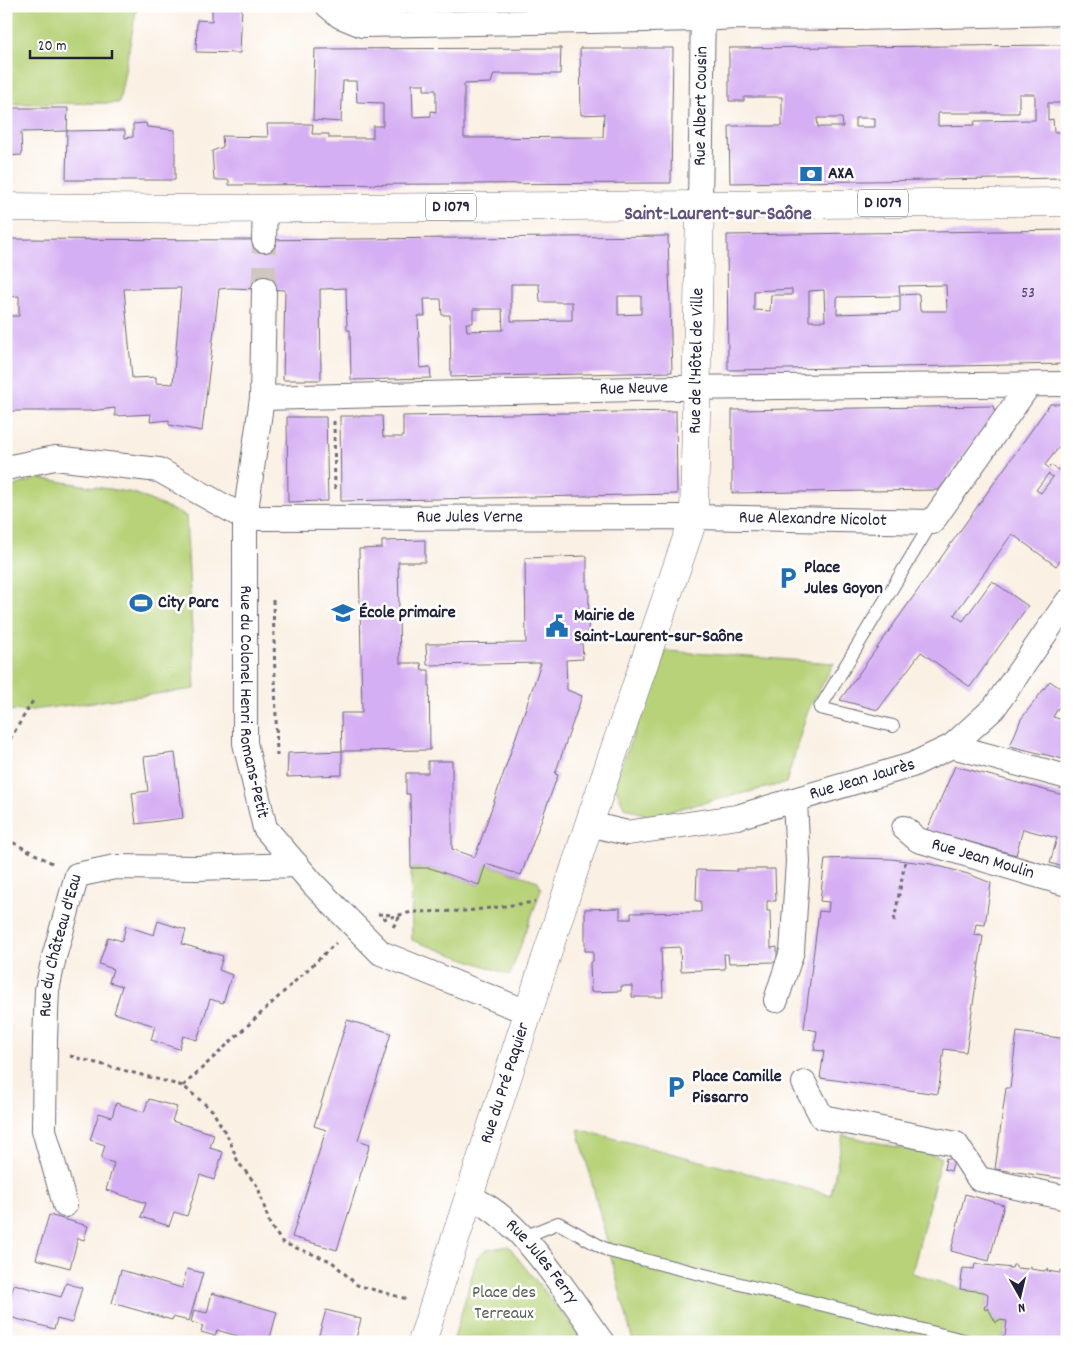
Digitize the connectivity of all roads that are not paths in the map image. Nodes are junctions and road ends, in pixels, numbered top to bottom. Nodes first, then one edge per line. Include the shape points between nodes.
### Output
1 (328, 6) edge
2 (858, 12) edge
3 (703, 13) edge
4 (1067, 13) edge
5 (1067, 202) edge
6 (700, 205) junction
7 (6, 208) edge
8 (265, 209) junction
9 (264, 240) tunnel mouth
10 (264, 289) tunnel mouth
11 (1067, 384) edge
12 (1029, 385) junction
13 (696, 388) junction
14 (262, 398) junction
15 (6, 468) edge
16 (694, 517) junction
17 (245, 518) junction
18 (932, 522) junction
19 (1067, 602) edge
20 (893, 726) dead end
21 (952, 746) junction
22 (1067, 777) edge
23 (795, 801) junction
24 (589, 824) junction
25 (911, 834) road end
26 (297, 865) junction
27 (1067, 884) edge
28 (776, 1000) dead end
29 (528, 1012) junction
30 (804, 1083) dead end
31 (469, 1197) junction
32 (1067, 1198) edge
33 (65, 1206) dead end
34 (524, 1237) junction
35 (422, 1342) edge
36 (602, 1342) edge
37 (971, 1342) edge

1 - 3 street via 340,16 362,24
2 - 3 street via 734,17
2 - 4 street
3 - 6 street, Rue Albert Cousin
5 - 6 street, D 1079
6 - 8 street, D 1079
6 - 13 street, Rue de l'Hôtel de Ville
7 - 8 street, D 1079
8 - 9 street
10 - 14 street, Rue du Colonel Henri Romans-Petit
11 - 12 street, Rue Neuve
12 - 13 street, Rue Neuve
12 - 18 street
13 - 14 street, Rue Neuve
13 - 16 street, Rue de l'Hôtel de Ville
14 - 17 street, Rue du Colonel Henri Romans-Petit
15 - 17 street via 55,458 159,470
16 - 17 street, Rue Jules Verne
16 - 18 street, Rue Alexandre Nicolot
16 - 24 street
17 - 26 street, Rue du Colonel Henri Romans-Petit via 245,743 265,828
18 - 20 lane via 820,708
19 - 21 street, Rue Jean Jaurès via 994,708
21 - 22 street
21 - 23 street, Rue Jean Jaurès via 912,765
23 - 24 street, Rue Jean Jaurès via 737,817 627,833
23 - 28 street via 798,862 792,951
24 - 29 street, Rue du Pré Paquier
25 - 27 street, Rue Jean Moulin
26 - 29 street, Rue du Colonel Henri Romans-Petit via 381,953
26 - 33 street, Rue du Château d'Eau via 115,867 77,875 47,990 44,1130
29 - 31 street, Rue du Pré Paquier
30 - 32 street via 822,1117 956,1144 979,1179
31 - 34 street, Rue Jules Ferry via 484,1202
31 - 35 street, Rue du Pré Paquier
34 - 36 street, Rue Jules Ferry
34 - 37 lane via 558,1223 609,1251

